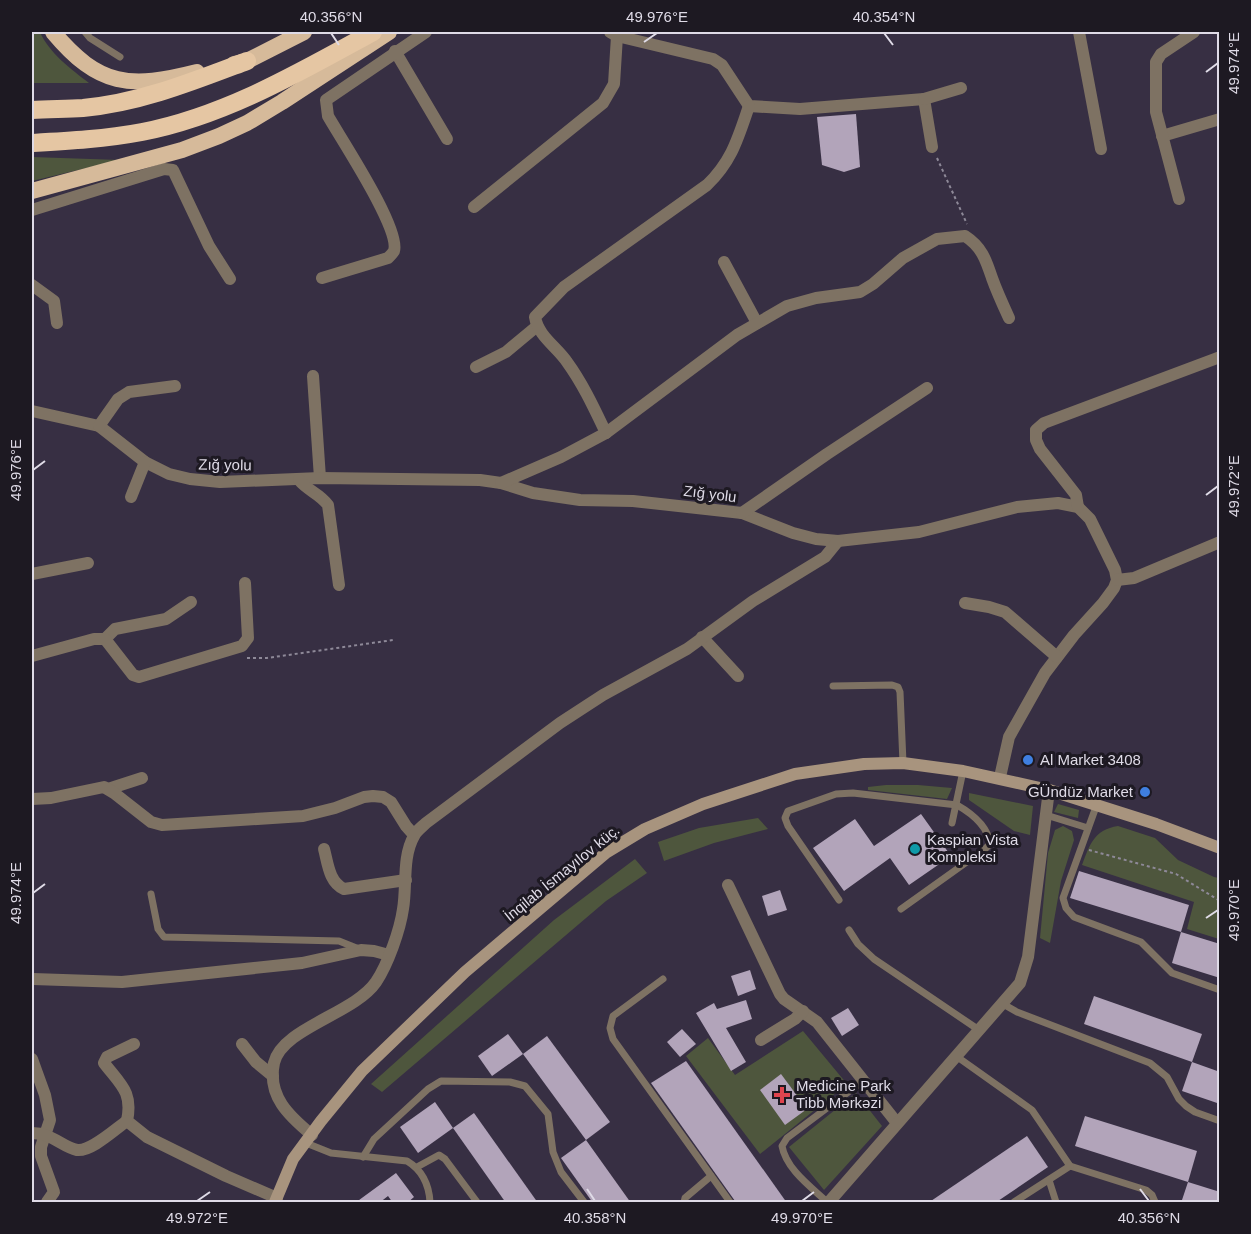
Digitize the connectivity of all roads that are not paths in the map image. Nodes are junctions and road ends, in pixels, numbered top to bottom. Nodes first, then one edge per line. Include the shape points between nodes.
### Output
1 (53, 32) edge
2 (85, 32) edge
3 (304, 32) edge
4 (373, 32) edge
5 (389, 32) edge
6 (426, 32) edge
7 (1079, 32) edge
8 (1194, 32) edge
9 (614, 34) edge
10 (395, 51) junction
11 (120, 57) dead end
12 (247, 61) junction
13 (961, 88) dead end
14 (924, 99) junction
15 (749, 106) junction
16 (32, 110) edge
17 (1220, 119) edge
18 (1162, 136) junction
19 (447, 139) dead end
20 (32, 143) edge
21 (932, 147) road end
22 (1101, 149) dead end
23 (32, 191) edge
24 (1179, 199) dead end
25 (474, 207) dead end
26 (32, 210) edge
27 (724, 262) dead end
28 (322, 278) dead end
29 (230, 279) dead end
30 (32, 285) edge
31 (1009, 318) dead end
32 (57, 323) dead end
33 (757, 323) junction
34 (536, 327) junction
35 (1220, 357) edge
36 (476, 367) dead end
37 (313, 376) dead end
38 (176, 386) dead end
39 (927, 388) dead end
40 (32, 411) edge
41 (99, 426) junction
42 (606, 433) junction
43 (145, 462) junction
44 (320, 478) junction
45 (299, 480) junction
46 (501, 483) junction
47 (131, 497) dead end
48 (1078, 507) junction
49 (742, 513) junction
50 (838, 541) junction
51 (1220, 542) edge
52 (88, 563) dead end
53 (32, 574) edge
54 (1117, 580) junction
55 (245, 583) dead end
56 (339, 585) dead end
57 (191, 602) dead end
58 (965, 603) dead end
59 (702, 637) junction
60 (105, 639) junction
61 (32, 656) edge
62 (1057, 657) junction
63 (738, 676) dead end
64 (833, 686) dead end
65 (903, 763) junction
66 (963, 771) junction
67 (1000, 777) junction
68 (141, 778) dead end
69 (108, 789) junction
70 (1049, 790) junction
71 (32, 799) edge
72 (1097, 804) junction
73 (957, 805) junction
74 (1046, 815) junction
75 (952, 823) dead end
76 (1088, 828) junction
77 (414, 835) junction
78 (1219, 848) edge
79 (324, 849) dead end
80 (405, 880) junction
81 (728, 885) dead end
82 (151, 894) dead end
83 (839, 900) dead end
84 (901, 909) dead end
85 (849, 930) dead end
86 (361, 950) junction
87 (389, 955) junction
88 (33, 979) dead end
89 (663, 979) dead end
90 (1220, 990) edge
91 (1004, 1004) junction
92 (802, 1011) junction
93 (980, 1030) junction
94 (761, 1040) dead end
95 (134, 1044) dead end
96 (242, 1044) dead end
97 (956, 1056) junction
98 (32, 1059) edge
99 (273, 1076) junction
100 (864, 1081) junction
101 (127, 1121) junction
102 (1220, 1121) edge
103 (897, 1123) junction
104 (32, 1132) edge
105 (46, 1135) junction
106 (309, 1139) junction
107 (363, 1157) junction
108 (1070, 1166) junction
109 (417, 1167) junction
110 (711, 1176) junction
111 (1049, 1180) junction
112 (276, 1200) edge
113 (47, 1203) edge
114 (430, 1203) edge
115 (477, 1203) edge
116 (584, 1203) edge
117 (684, 1203) edge
118 (730, 1203) edge
119 (828, 1203) edge
120 (1014, 1203) edge
121 (1056, 1203) edge
122 (1155, 1203) edge

1 - 12 highway via 90,68 126,81 177,77
2 - 11 lane
3 - 12 highway
4 - 20 highway via 259,92 193,118 90,140
5 - 23 highway via 282,102 219,136
6 - 10 street
7 - 22 street
8 - 18 street via 1161,54 1156,62 1156,112
9 - 15 street via 713,58
9 - 25 street via 614,84 603,104
10 - 19 street
10 - 28 street via 326,100 328,116 386,216 394,252 388,258
12 - 16 highway via 182,86 133,99 84,108
13 - 14 street
14 - 15 street via 800,109
14 - 21 street
15 - 34 street via 733,152 721,172 564,287 535,317
17 - 18 street
18 - 24 street
26 - 29 street via 164,169 173,170 209,246
27 - 33 street
30 - 32 street via 54,301
31 - 33 street via 986,257 965,236 937,239 903,258 860,292 787,306
33 - 42 street
34 - 36 street via 506,352
34 - 42 street via 571,368
35 - 48 street via 1044,423 1036,430 1040,449 1076,495
37 - 44 street
38 - 41 street via 129,392 118,399
39 - 49 street
40 - 41 street, Zığ yolu
41 - 43 street, Zığ yolu
42 - 46 street
43 - 45 street, Zığ yolu via 190,479
43 - 47 street
44 - 45 street, Zığ yolu
44 - 46 street, Zığ yolu
45 - 56 street via 321,495 328,505
46 - 49 street, Zığ yolu via 533,493 580,500 633,501
48 - 50 street, Zığ yolu via 1058,503 1017,507 919,532
48 - 54 street via 1090,519
49 - 50 street, Zığ yolu via 794,533
50 - 59 street via 825,557
51 - 54 street via 1134,578
52 - 53 street
54 - 62 street via 1103,603
55 - 60 street via 248,638 242,646 139,677 133,675
57 - 60 street via 166,619 115,629
58 - 62 street via 1005,612
59 - 63 street
59 - 77 street via 560,723
60 - 61 street
62 - 67 street via 1012,731
64 - 65 lane via 898,687
65 - 66 main road, İnqilab İsmayılov küç.
65 - 106 main road, İnqilab İsmayılov küç. via 795,774 669,817 624,841 465,972 362,1071
66 - 67 main road, İnqilab İsmayılov küç.
66 - 73 lane
67 - 70 main road, İnqilab İsmayılov küç.
68 - 69 street
69 - 71 street
69 - 77 street via 151,822 162,825 303,816 364,797 383,797 391,802
70 - 72 main road, İnqilab İsmayılov küç.
70 - 74 street
72 - 76 lane
72 - 78 main road, İnqilab İsmayılov küç.
73 - 75 lane
73 - 83 lane via 853,793 836,794 788,811 788,826
73 - 84 lane via 981,824 990,844
74 - 76 lane
74 - 91 street via 1025,969
76 - 90 lane via 1064,898 1066,909 1074,917 1141,942 1172,973
77 - 80 street
79 - 80 street via 331,878 344,889
80 - 87 street via 403,909
81 - 92 street via 780,994
82 - 86 lane via 158,929 164,937 339,940
85 - 93 lane via 874,959
86 - 87 street
86 - 88 street via 302,963 122,982
87 - 99 street via 367,993 280,1049
89 - 110 lane via 613,1016 609,1028
91 - 93 street
91 - 102 lane via 1150,1063 1167,1077 1185,1106
92 - 94 street
92 - 100 street via 817,1022
93 - 97 street
95 - 101 street via 106,1058 104,1063 126,1092 130,1106
96 - 99 street
97 - 103 street
97 - 108 lane via 1032,1110
98 - 105 street via 50,1120
99 - 106 street via 278,1100
100 - 103 street
100 - 119 lane via 787,1138 782,1146 798,1174
101 - 105 street via 89,1148 77,1150
101 - 112 street via 147,1137
103 - 119 street
104 - 105 street
105 - 113 street via 41,1156 54,1192
106 - 107 lane via 331,1153
106 - 112 main road, İnqilab İsmayılov küç. via 293,1160
107 - 109 lane via 407,1161
107 - 116 lane via 374,1139 441,1081 510,1082 525,1086 541,1102 548,1114 553,1152 561,1172
108 - 111 lane
108 - 122 lane via 1146,1190
109 - 114 lane via 428,1187
109 - 115 lane via 439,1155
110 - 117 lane via 685,1197
110 - 118 lane
111 - 120 lane
111 - 121 lane

